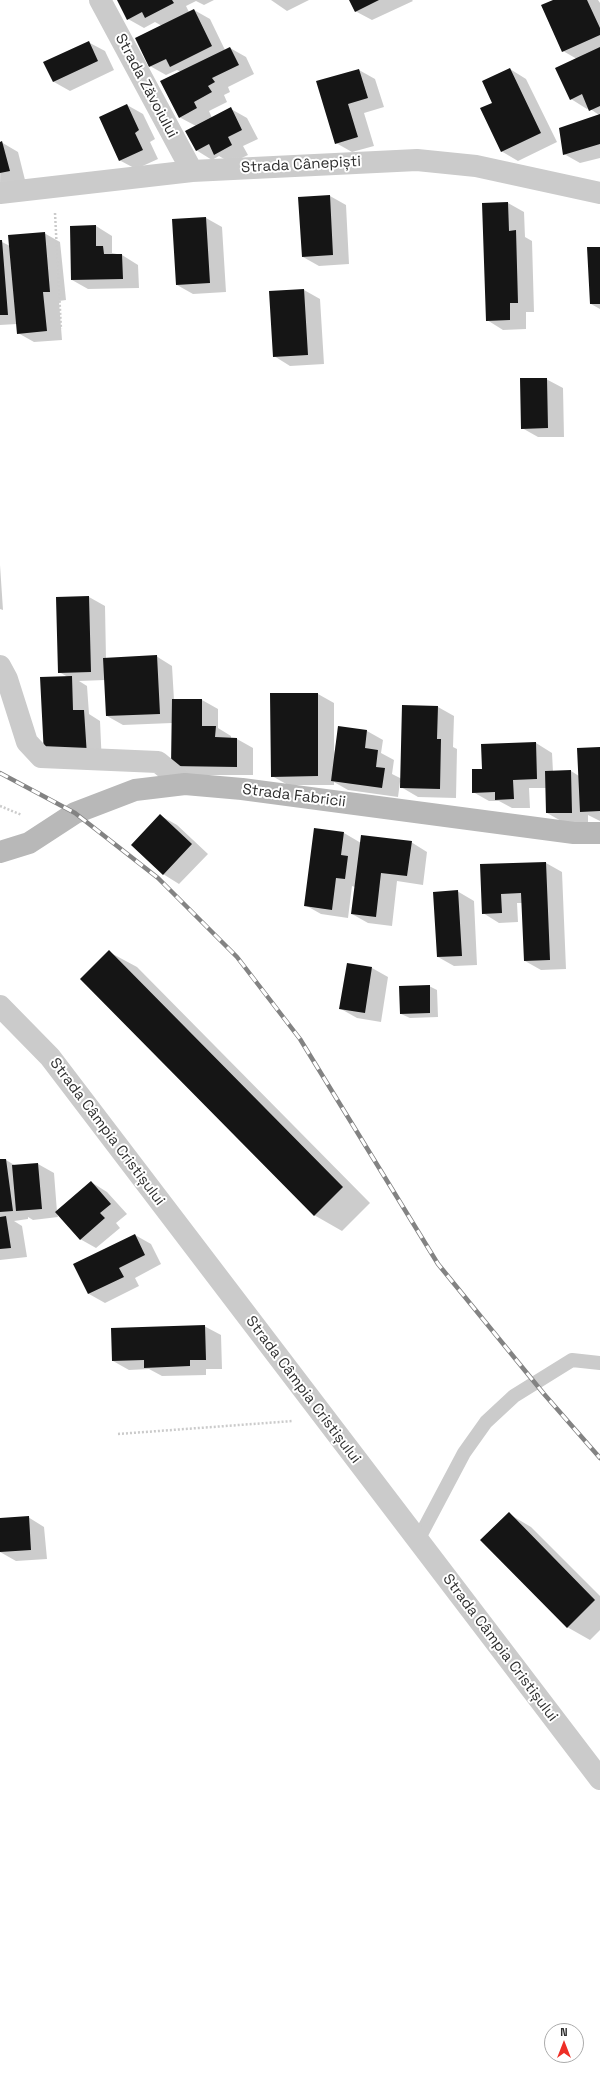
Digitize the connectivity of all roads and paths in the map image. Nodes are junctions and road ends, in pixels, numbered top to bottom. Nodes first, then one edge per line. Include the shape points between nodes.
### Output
1 (100, 0) edge
2 (192, 171) junction
3 (54, 186) junction
4 (0, 193) edge
5 (600, 193) edge
6 (61, 329) dead end
7 (0, 666) edge
8 (185, 784) junction
9 (600, 833) edge
10 (0, 852) edge
11 (0, 1006) edge
12 (600, 1364) edge
13 (326, 1419) junction
14 (118, 1434) dead end
15 (418, 1540) junction
16 (600, 1779) edge

1 - 2 street, Strada Zăvoiului
2 - 3 street, Strada Cânepiști
2 - 5 street, Strada Cânepiști via 417,160 476,166
3 - 4 street, Strada Cânepiști
3 - 6 path
7 - 8 street via 7,679 27,742 41,757 158,762
8 - 9 street, Strada Fabricii via 242,789 574,833
8 - 10 street, Strada Fabricii via 135,790 75,813 29,843
11 - 13 street, Strada Câmpia Cristișului via 50,1057
12 - 15 lane via 572,1360 514,1396 486,1422 464,1452
13 - 14 path
13 - 15 street, Strada Câmpia Cristișului
15 - 16 street, Strada Câmpia Cristișului

